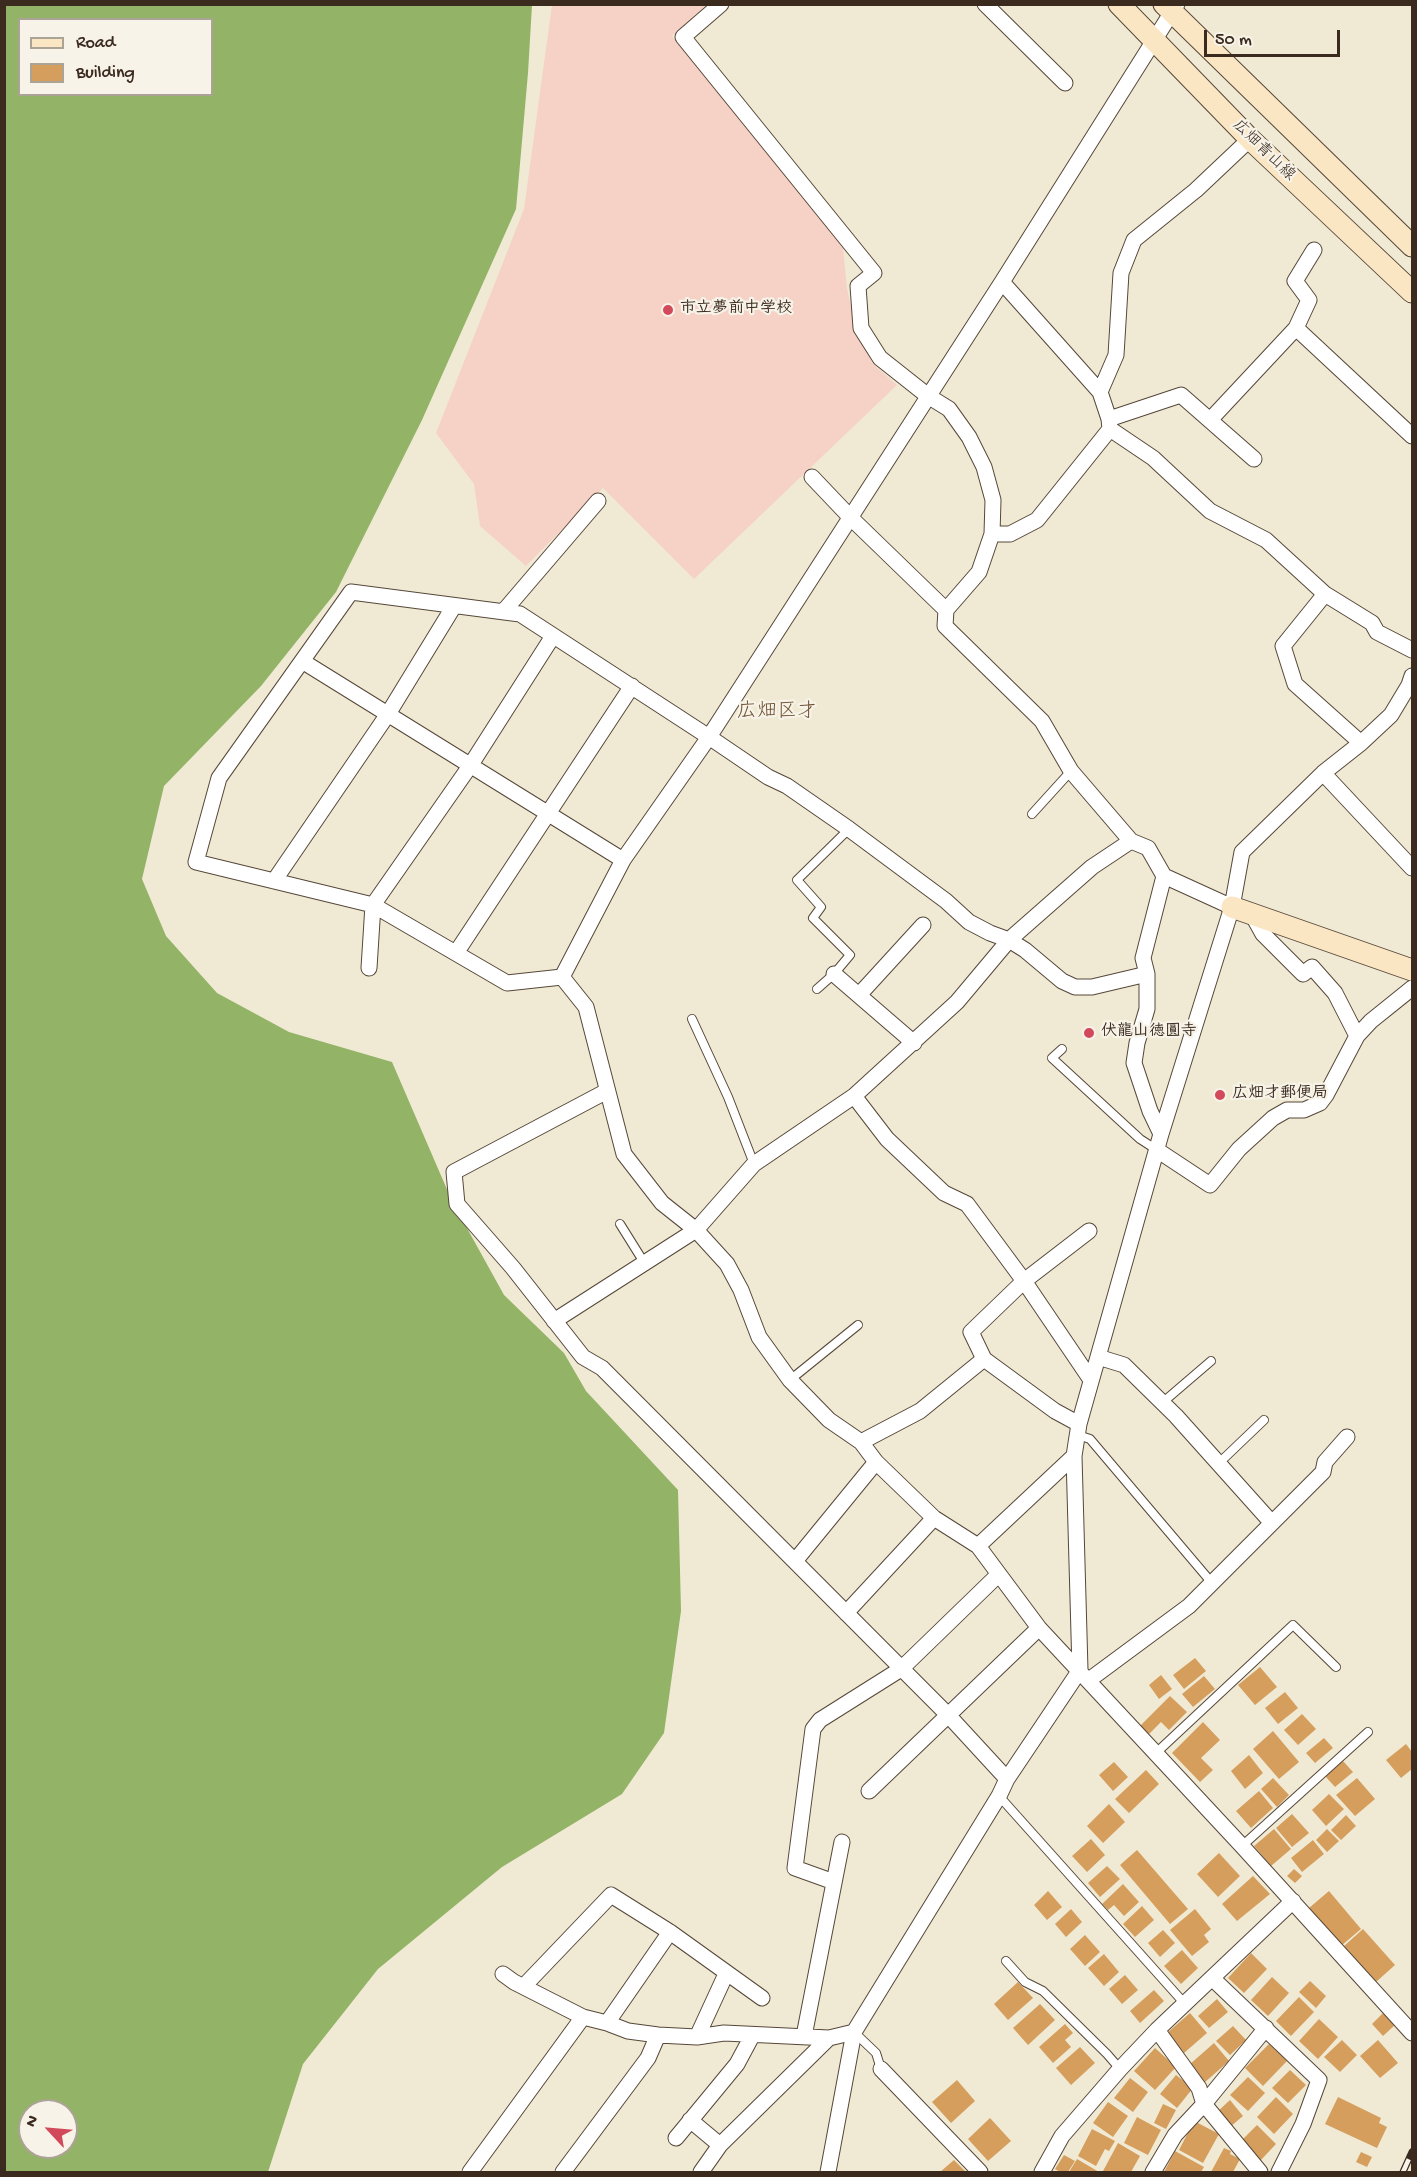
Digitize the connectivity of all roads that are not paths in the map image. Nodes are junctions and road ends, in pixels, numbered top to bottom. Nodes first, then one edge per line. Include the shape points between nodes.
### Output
1 (721, 4) edge
2 (986, 4) edge
3 (1119, 4) edge
4 (1171, 7) edge
5 (1154, 41) junction
6 (1065, 83) dead end
7 (1250, 139) junction
8 (1413, 246) edge
9 (1314, 250) dead end
10 (1002, 282) junction
11 (1413, 292) edge
12 (1296, 328) junction
13 (1100, 392) junction
14 (928, 396) junction
15 (1210, 420) junction
16 (1109, 424) junction
17 (1413, 436) edge
18 (1254, 459) dead end
19 (812, 477) dead end
20 (598, 501) dead end
21 (851, 518) junction
22 (992, 534) junction
23 (1325, 594) junction
24 (454, 606) junction
25 (946, 610) junction
26 (503, 612) junction
27 (553, 636) junction
28 (1413, 650) edge
29 (302, 661) junction
30 (1412, 683) edge
31 (632, 686) junction
32 (388, 714) junction
33 (709, 737) junction
34 (1361, 742) junction
35 (471, 766) junction
36 (1071, 771) junction
37 (1323, 774) junction
38 (548, 814) junction
39 (1032, 814) dead end
40 (849, 829) junction
41 (1131, 841) junction
42 (623, 860) junction
43 (1413, 868) edge
44 (1164, 876) junction
45 (274, 881) junction
46 (373, 905) junction
47 (1232, 907) junction
48 (1253, 916) junction
49 (923, 925) dead end
50 (1009, 940) junction
51 (456, 953) junction
52 (369, 968) dead end
53 (1413, 970) edge
54 (834, 974) junction
55 (1147, 974) junction
56 (562, 977) junction
57 (1413, 988) edge
58 (817, 989) dead end
59 (860, 995) junction
60 (692, 1019) dead end
61 (1357, 1036) junction
62 (914, 1043) junction
63 (1062, 1049) dead end
64 (607, 1091) junction
65 (854, 1096) junction
66 (1161, 1134) junction
67 (1157, 1150) junction
68 (754, 1164) junction
69 (620, 1224) dead end
70 (696, 1230) junction
71 (1089, 1231) dead end
72 (645, 1264) junction
73 (1023, 1281) junction
74 (554, 1321) junction
75 (858, 1324) dead end
76 (1098, 1357) junction
77 (984, 1359) junction
78 (1211, 1361) dead end
79 (790, 1380) junction
80 (1090, 1380) junction
81 (1162, 1403) junction
82 (1264, 1420) dead end
83 (1078, 1429) junction
84 (1347, 1437) dead end
85 (861, 1442) junction
86 (1074, 1456) junction
87 (876, 1462) junction
88 (1218, 1463) junction
89 (934, 1518) junction
90 (1271, 1522) junction
91 (978, 1546) junction
92 (795, 1561) junction
93 (998, 1575) junction
94 (1212, 1583) junction
95 (846, 1613) junction
96 (1039, 1628) junction
97 (1336, 1667) dead end
98 (901, 1669) junction
99 (1084, 1675) junction
100 (949, 1716) junction
101 (1368, 1732) dead end
102 (1156, 1753) junction
103 (1007, 1779) junction
104 (869, 1791) dead end
105 (999, 1796) junction
106 (842, 1842) dead end
107 (1242, 1846) junction
108 (834, 1882) junction
109 (1293, 1901) junction
110 (670, 1932) junction
111 (1006, 1961) dead end
112 (503, 1974) dead end
113 (726, 1974) junction
114 (1213, 1979) junction
115 (524, 1986) junction
116 (762, 1998) dead end
117 (1185, 2004) junction
118 (583, 2017) junction
119 (607, 2023) junction
120 (1266, 2028) junction
121 (1157, 2030) junction
122 (854, 2032) junction
123 (1413, 2033) edge
124 (658, 2035) junction
125 (752, 2036) junction
126 (804, 2036) junction
127 (697, 2037) junction
128 (829, 2038) junction
129 (881, 2069) joint
130 (1120, 2069) junction
131 (1204, 2104) junction
132 (690, 2120) junction
133 (676, 2138) dead end
134 (720, 2145) junction
135 (470, 2172) edge
136 (563, 2172) edge
137 (701, 2172) edge
138 (828, 2172) edge
139 (980, 2172) edge
140 (1042, 2172) edge
141 (1153, 2172) edge
142 (1260, 2172) edge
143 (1279, 2172) edge

1 - 14 street via 683,37 874,273 858,286 861,328 880,358
2 - 6 street
3 - 5 main road, 広畑青山線
4 - 5 street
4 - 8 main road
5 - 7 main road, 広畑青山線
5 - 10 street
7 - 11 main road, 広畑青山線
7 - 13 street via 1196,190 1134,240 1121,273 1116,355
9 - 12 street via 1295,281 1309,300
10 - 13 street
10 - 14 street
12 - 15 street
12 - 17 street
13 - 16 street
14 - 21 street
14 - 22 street via 949,409 984,467 993,500
15 - 16 street via 1181,395
15 - 18 street
16 - 22 street via 1037,520 1010,534
16 - 23 street via 1210,511 1266,540
19 - 21 street
20 - 26 street
21 - 25 street
21 - 33 street
22 - 25 street via 979,572
23 - 28 street via 1372,623 1377,632
23 - 34 street via 1283,645 1295,684
24 - 26 street
24 - 29 street via 351,592
24 - 32 street
25 - 36 street via 945,626 1042,721
26 - 27 street via 520,614
27 - 31 street
27 - 35 street
29 - 32 street
29 - 45 street via 219,778 196,862
30 - 34 street via 1390,715
31 - 33 street
31 - 38 street
32 - 35 street
32 - 45 street
33 - 40 street
33 - 42 street
34 - 37 street
35 - 38 street
35 - 46 street
36 - 39 lane
36 - 41 street
37 - 43 street
37 - 47 street via 1242,852
38 - 42 street
38 - 51 street
40 - 50 street via 969,922
40 - 54 lane via 797,880 821,907 813,918 850,955
41 - 44 street via 1148,848
41 - 50 street via 1092,867
42 - 56 street
44 - 47 street
44 - 55 street via 1143,958
45 - 46 street
46 - 51 street
46 - 52 street
47 - 48 main road
47 - 66 street
48 - 53 main road
48 - 61 street via 1263,934 1304,974 1312,967 1335,993
49 - 59 street
50 - 55 street via 1075,987 1092,987
50 - 62 street via 957,1002
51 - 56 street via 507,982
54 - 58 lane
54 - 59 street
55 - 66 street via 1146,1009 1134,1063
56 - 64 street via 586,1007
57 - 61 street
59 - 62 street
60 - 68 lane
61 - 67 street via 1320,1103 1304,1110 1287,1110 1273,1118 1239,1149 1210,1185
62 - 65 street
63 - 67 lane via 1052,1058
64 - 70 street via 624,1154 662,1203
64 - 74 street via 454,1172 457,1204
65 - 68 street
65 - 73 street via 887,1139 944,1193 968,1204
66 - 67 street
67 - 76 street
68 - 70 street
69 - 72 lane
70 - 72 street
70 - 79 street via 727,1264 759,1337
71 - 73 street
72 - 74 street
73 - 77 street via 971,1332
73 - 80 street
74 - 92 street via 584,1357 602,1368
75 - 79 lane
76 - 80 street
76 - 81 street via 1124,1365
77 - 83 street
77 - 85 street via 920,1411
78 - 81 lane
79 - 85 street via 829,1420
80 - 83 street
81 - 88 street
82 - 88 lane
83 - 86 street
83 - 94 lane
84 - 90 street via 1325,1462 1323,1472
85 - 87 street
86 - 91 street
86 - 99 street
87 - 89 street
87 - 92 street
88 - 90 street
89 - 91 street
89 - 95 street
90 - 94 street
91 - 93 street
92 - 95 street
93 - 96 street
93 - 98 street
94 - 99 street via 1189,1606
95 - 98 street
96 - 99 street
96 - 100 street
97 - 102 lane via 1293,1625
98 - 100 street
98 - 108 street via 820,1720 813,1730 795,1868
99 - 102 street
99 - 103 street
100 - 103 street
100 - 104 street
101 - 107 lane
102 - 107 street
103 - 105 street
105 - 117 lane
105 - 122 street
106 - 108 street
107 - 109 street
108 - 126 street
109 - 114 street
109 - 123 street
110 - 113 street
110 - 115 street via 611,1894
110 - 119 street
111 - 130 lane via 1025,1982 1051,1999
112 - 115 street
113 - 116 street
113 - 127 street
114 - 117 street
114 - 120 street
115 - 118 street
117 - 121 street
118 - 119 street
118 - 135 street
119 - 124 street
120 - 131 street
120 - 143 street via 1319,2080
121 - 130 street
121 - 131 street via 1199,2088
122 - 128 street
122 - 129 lane via 876,2053
122 - 138 street
124 - 127 street
124 - 136 street via 648,2058
125 - 126 street
125 - 127 street via 724,2033
125 - 132 street via 737,2064
126 - 128 street
128 - 134 street
129 - 139 street
130 - 140 street via 1062,2136
131 - 141 street via 1175,2135
131 - 142 street
132 - 133 street
132 - 134 street
134 - 137 street

